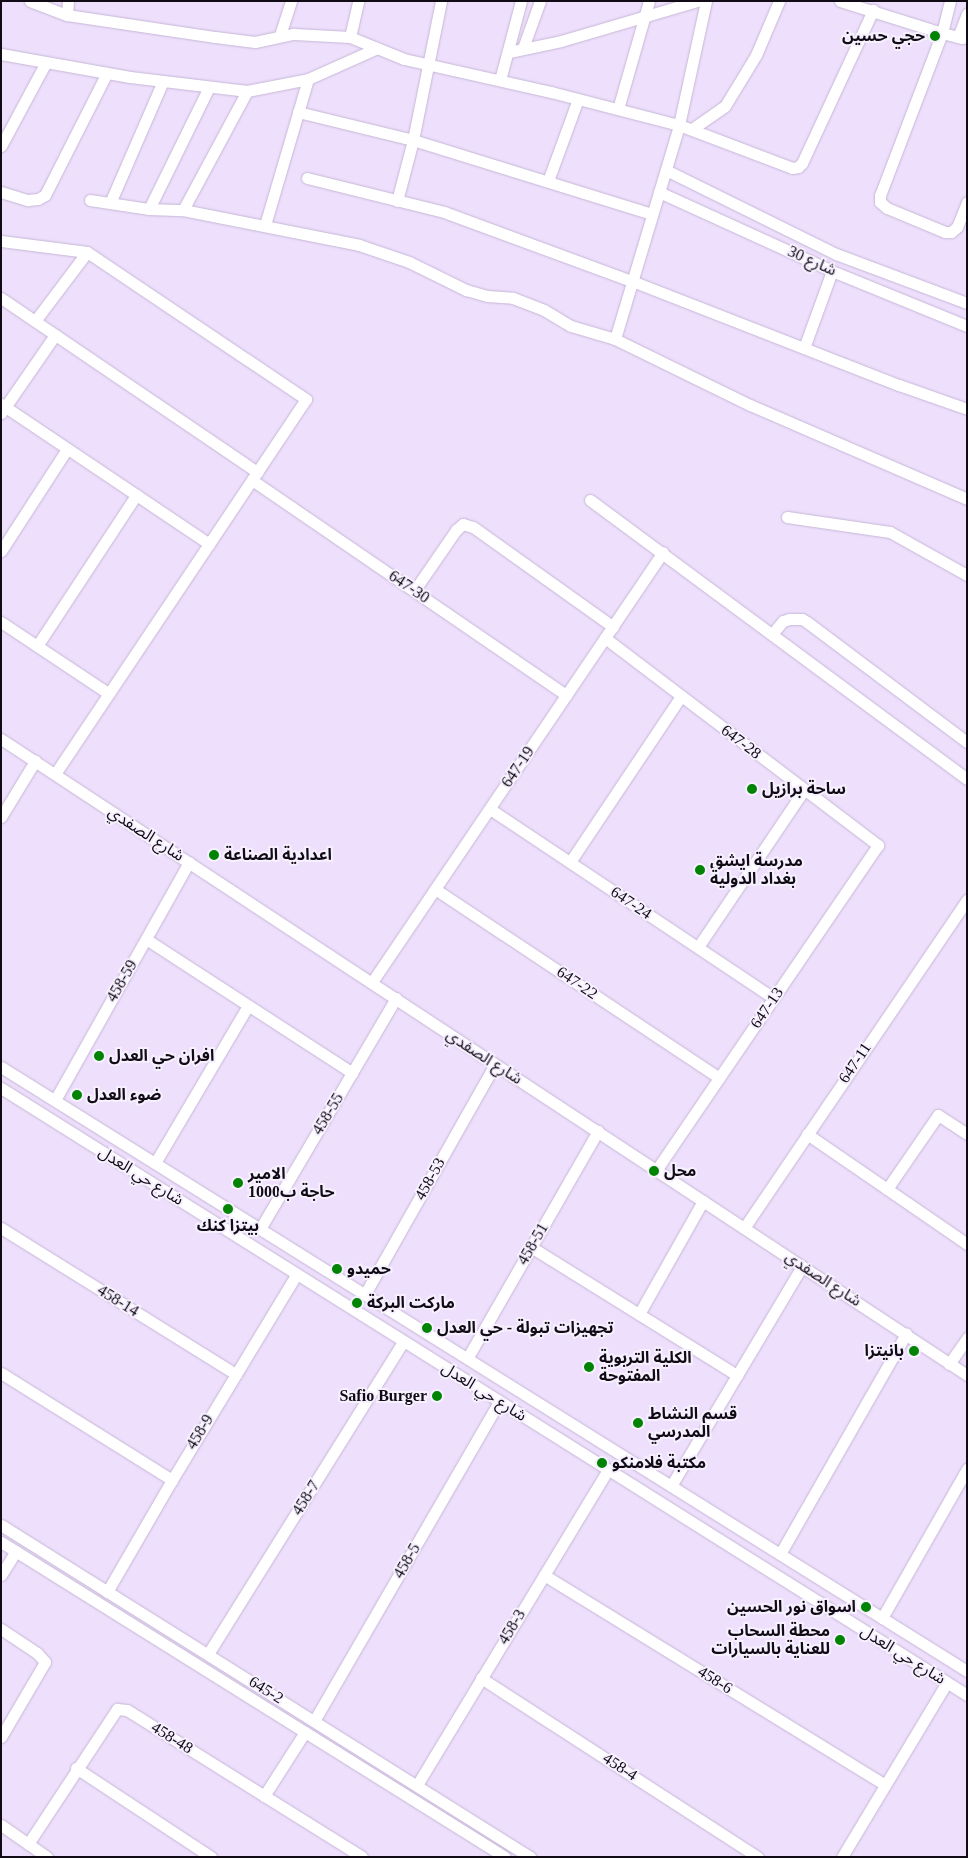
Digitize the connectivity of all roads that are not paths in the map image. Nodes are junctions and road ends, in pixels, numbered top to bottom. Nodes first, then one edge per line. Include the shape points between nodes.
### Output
1 (32, 1) edge
2 (68, 1) edge
3 (291, 1) edge
4 (358, 1) edge
5 (441, 1) edge
6 (520, 1) edge
7 (540, 1) edge
8 (649, 1) edge
9 (697, 1) edge
10 (706, 1) edge
11 (779, 1) edge
12 (840, 1) edge
13 (950, 1) edge
14 (873, 10) junction
15 (967, 14) edge
16 (67, 15) junction
17 (646, 15) junction
18 (942, 33) junction
19 (280, 35) junction
20 (962, 37) edge
21 (350, 38) junction
22 (524, 48) junction
23 (375, 49) junction
24 (967, 49) edge
25 (509, 52) junction
26 (1, 54) edge
27 (46, 62) junction
28 (429, 66) junction
29 (107, 73) junction
30 (308, 79) junction
31 (500, 80) junction
32 (162, 81) junction
33 (209, 87) junction
34 (247, 91) junction
35 (578, 99) junction
36 (618, 109) junction
37 (298, 112) junction
38 (679, 125) junction
39 (692, 129) junction
40 (413, 140) junction
41 (1, 146) edge
42 (666, 170) junction
43 (307, 178) dead end
44 (548, 181) junction
45 (1, 192) edge
46 (659, 192) junction
47 (90, 200) dead end
48 (397, 201) junction
49 (967, 202) edge
50 (110, 203) junction
51 (149, 209) junction
52 (183, 210) junction
53 (652, 214) junction
54 (265, 225) junction
55 (1, 241) edge
56 (87, 252) junction
57 (832, 271) junction
58 (632, 281) junction
59 (1, 298) edge
60 (967, 303) edge
61 (34, 321) junction
62 (967, 326) edge
63 (55, 334) junction
64 (614, 339) junction
65 (804, 348) junction
66 (3, 408) edge
67 (967, 409) edge
68 (67, 449) junction
69 (254, 476) junction
70 (136, 495) junction
71 (967, 499) edge
72 (590, 500) dead end
73 (787, 517) dead end
74 (209, 544) junction
75 (1, 551) edge
76 (663, 552) junction
77 (967, 575) edge
78 (414, 591) junction
79 (1, 622) edge
80 (613, 627) junction
81 (772, 634) junction
82 (605, 638) junction
83 (37, 646) junction
84 (108, 693) junction
85 (566, 695) junction
86 (681, 696) junction
87 (1, 738) edge
88 (967, 742) edge
89 (35, 761) junction
90 (55, 774) junction
91 (967, 780) edge
92 (804, 790) junction
93 (490, 809) junction
94 (1, 817) edge
95 (878, 845) joint
96 (189, 862) junction
97 (570, 862) junction
98 (435, 888) junction
99 (965, 906) edge
100 (146, 939) junction
101 (698, 947) junction
102 (372, 982) junction
103 (396, 998) junction
104 (773, 998) junction
105 (248, 1006) junction
106 (495, 1064) junction
107 (1, 1067) edge
108 (352, 1073) junction
109 (719, 1078) junction
110 (1, 1088) edge
111 (55, 1100) junction
112 (598, 1132) junction
113 (807, 1134) junction
114 (967, 1134) edge
115 (155, 1163) junction
116 (656, 1170) junction
117 (887, 1189) junction
118 (197, 1190) junction
119 (704, 1201) junction
120 (188, 1206) junction
121 (1, 1228) edge
122 (744, 1228) junction
123 (260, 1229) junction
124 (967, 1244) edge
125 (531, 1247) junction
126 (802, 1266) junction
127 (296, 1275) junction
128 (365, 1294) junction
129 (639, 1314) junction
130 (906, 1334) junction
131 (967, 1338) edge
132 (404, 1342) junction
133 (468, 1357) junction
134 (950, 1364) junction
135 (1, 1374) edge
136 (236, 1374) junction
137 (737, 1375) junction
138 (967, 1376) edge
139 (499, 1402) junction
140 (967, 1469) edge
141 (608, 1470) junction
142 (172, 1480) junction
143 (671, 1486) junction
144 (1, 1524) edge
145 (1, 1542) edge
146 (16, 1551) junction
147 (780, 1554) junction
148 (1, 1575) edge
149 (544, 1575) junction
150 (823, 1582) junction
151 (108, 1592) junction
152 (812, 1598) junction
153 (882, 1618) junction
154 (153, 1620) junction
155 (1, 1629) edge
156 (146, 1632) junction
157 (208, 1654) junction
158 (967, 1671) edge
159 (481, 1678) junction
160 (947, 1682) junction
161 (966, 1692) edge
162 (314, 1721) junction
163 (5, 1723) edge
164 (305, 1732) junction
165 (1, 1737) edge
166 (76, 1768) junction
167 (417, 1785) junction
168 (885, 1785) junction
169 (264, 1796) junction
170 (1, 1825) edge
171 (28, 1844) junction
172 (46, 1857) edge
173 (211, 1857) edge
174 (362, 1857) edge
175 (505, 1857) edge
176 (530, 1857) edge
177 (758, 1857) edge
178 (842, 1857) edge

1 - 16 street
2 - 16 street
3 - 19 street
4 - 21 street
5 - 28 street
6 - 25 street
7 - 22 street
8 - 17 street
9 - 17 street
10 - 38 street
11 - 39 street via 756,55 725,106
12 - 14 street
13 - 18 street
14 - 18 street
14 - 39 street via 798,167 792,168
15 - 20 street
16 - 19 street via 256,42
17 - 22 street via 561,41
17 - 36 street
18 - 20 street
18 - 49 street via 880,202 887,208 945,232 952,232 957,227
19 - 21 street
20 - 24 street
21 - 23 street
22 - 25 street
23 - 28 street
23 - 30 street
25 - 31 street
26 - 27 street
27 - 29 street
27 - 41 street
28 - 31 street
28 - 40 street
29 - 32 street
29 - 45 street via 45,195 38,200 28,200
30 - 34 street
30 - 37 street
31 - 35 street
32 - 33 street
32 - 50 street
33 - 34 street
33 - 51 street
34 - 52 street
35 - 36 street
35 - 44 street
36 - 38 street
37 - 40 street
37 - 54 street
38 - 39 street
38 - 42 street
40 - 44 street
40 - 48 street
42 - 46 street
42 - 60 street, شارع 30 via 836,254
43 - 48 street
44 - 53 street
46 - 53 street
46 - 57 street, شارع 30
47 - 50 street
48 - 58 street via 444,212
50 - 51 street
51 - 52 street
52 - 54 street
53 - 58 street
54 - 64 street via 359,245 410,262 466,290 513,298 544,310 570,326
55 - 56 street
56 - 61 street
56 - 69 street via 306,398
57 - 62 street, شارع 30
57 - 65 street
58 - 64 street
58 - 65 street
59 - 61 street, 647-30
61 - 63 street, 647-30
63 - 66 street
63 - 69 street, 647-30
64 - 71 street via 750,405
65 - 67 street via 898,386
66 - 68 street
68 - 70 street
68 - 75 street
69 - 74 street
69 - 78 street, 647-30
70 - 74 street
70 - 83 street
72 - 76 street
73 - 77 street via 890,532
74 - 84 street
76 - 80 street, 647-19
76 - 81 street
78 - 80 street via 463,524 473,527
78 - 85 street, 647-30
79 - 83 street
80 - 82 street, 647-19
81 - 88 street via 789,619 808,622
81 - 91 street
82 - 85 street, 647-19
82 - 86 street, 647-28
83 - 84 street
84 - 90 street
85 - 93 street, 647-19
86 - 92 street, 647-28
86 - 97 street
87 - 89 street, شارع الصفدي
89 - 90 street, شارع الصفدي
89 - 94 street
90 - 96 street, شارع الصفدي
92 - 95 street, 647-28
92 - 101 street
93 - 97 street, 647-24
93 - 98 street, 647-19
95 - 104 street, 647-13
96 - 100 street, 458-59
96 - 102 street, شارع الصفدي
97 - 101 street, 647-24
98 - 102 street, 647-19
98 - 109 street, 647-22
99 - 113 street, 647-11
100 - 105 street
100 - 111 street, 458-59
101 - 104 street, 647-24
102 - 103 street, شارع الصفدي
103 - 106 street, شارع الصفدي
103 - 108 street, 458-55
104 - 109 street, 647-13
105 - 108 street
105 - 115 street
106 - 112 street, شارع الصفدي
106 - 128 street, 458-53
107 - 111 street, شارع حي العدل
108 - 123 street, 458-55
109 - 116 street, 647-13
110 - 120 street, شارع حي العدل
111 - 115 street, شارع حي العدل
112 - 116 street, شارع الصفدي
112 - 125 street, 458-51
113 - 117 street
113 - 122 street, 647-11
114 - 117 street via 938,1115
115 - 118 street, شارع حي العدل
116 - 119 street, شارع الصفدي
117 - 124 street
118 - 120 street
118 - 123 street, شارع حي العدل
119 - 122 street, شارع الصفدي
119 - 129 street
120 - 127 street, شارع حي العدل
121 - 136 street, 458-14
122 - 126 street, شارع الصفدي
123 - 128 street, شارع حي العدل
125 - 129 street
125 - 133 street, 458-51
126 - 130 street, شارع الصفدي
126 - 137 street
127 - 132 street, شارع حي العدل
127 - 136 street, 458-9
128 - 133 street, شارع حي العدل
129 - 137 street
130 - 134 street, شارع الصفدي
130 - 147 street
131 - 134 street
132 - 139 street, شارع حي العدل
132 - 157 street, 458-7
133 - 143 street, شارع حي العدل
134 - 138 street, شارع الصفدي
135 - 142 street
136 - 142 street, 458-9
137 - 143 street
139 - 141 street, شارع حي العدل
139 - 162 street, 458-5
140 - 153 street
141 - 149 street, 458-3
141 - 152 street, شارع حي العدل
142 - 151 street, 458-9
143 - 147 street, شارع حي العدل
144 - 151 street, 645-2
145 - 146 street, 645-2
146 - 148 street
146 - 156 street, 645-2
147 - 150 street, شارع حي العدل
149 - 159 street, 458-3
149 - 168 street, 458-6
150 - 152 street
150 - 153 street, شارع حي العدل
151 - 154 street, 645-2
152 - 160 street, شارع حي العدل
153 - 158 street, شارع حي العدل
154 - 156 street
154 - 157 street, 645-2
155 - 163 street via 45,1662
156 - 164 street, 645-2
157 - 162 street, 645-2
159 - 167 street, 458-3
159 - 177 street, 458-4
160 - 161 street, شارع حي العدل
160 - 168 street
162 - 167 street, 645-2
163 - 165 street
164 - 169 street
164 - 175 street, 645-2
166 - 169 street, 458-48 via 117,1708 127,1710
166 - 171 street, 458-48
166 - 173 street
167 - 176 street, 645-2
168 - 178 street
169 - 174 street, 458-48
170 - 171 street
171 - 172 street

